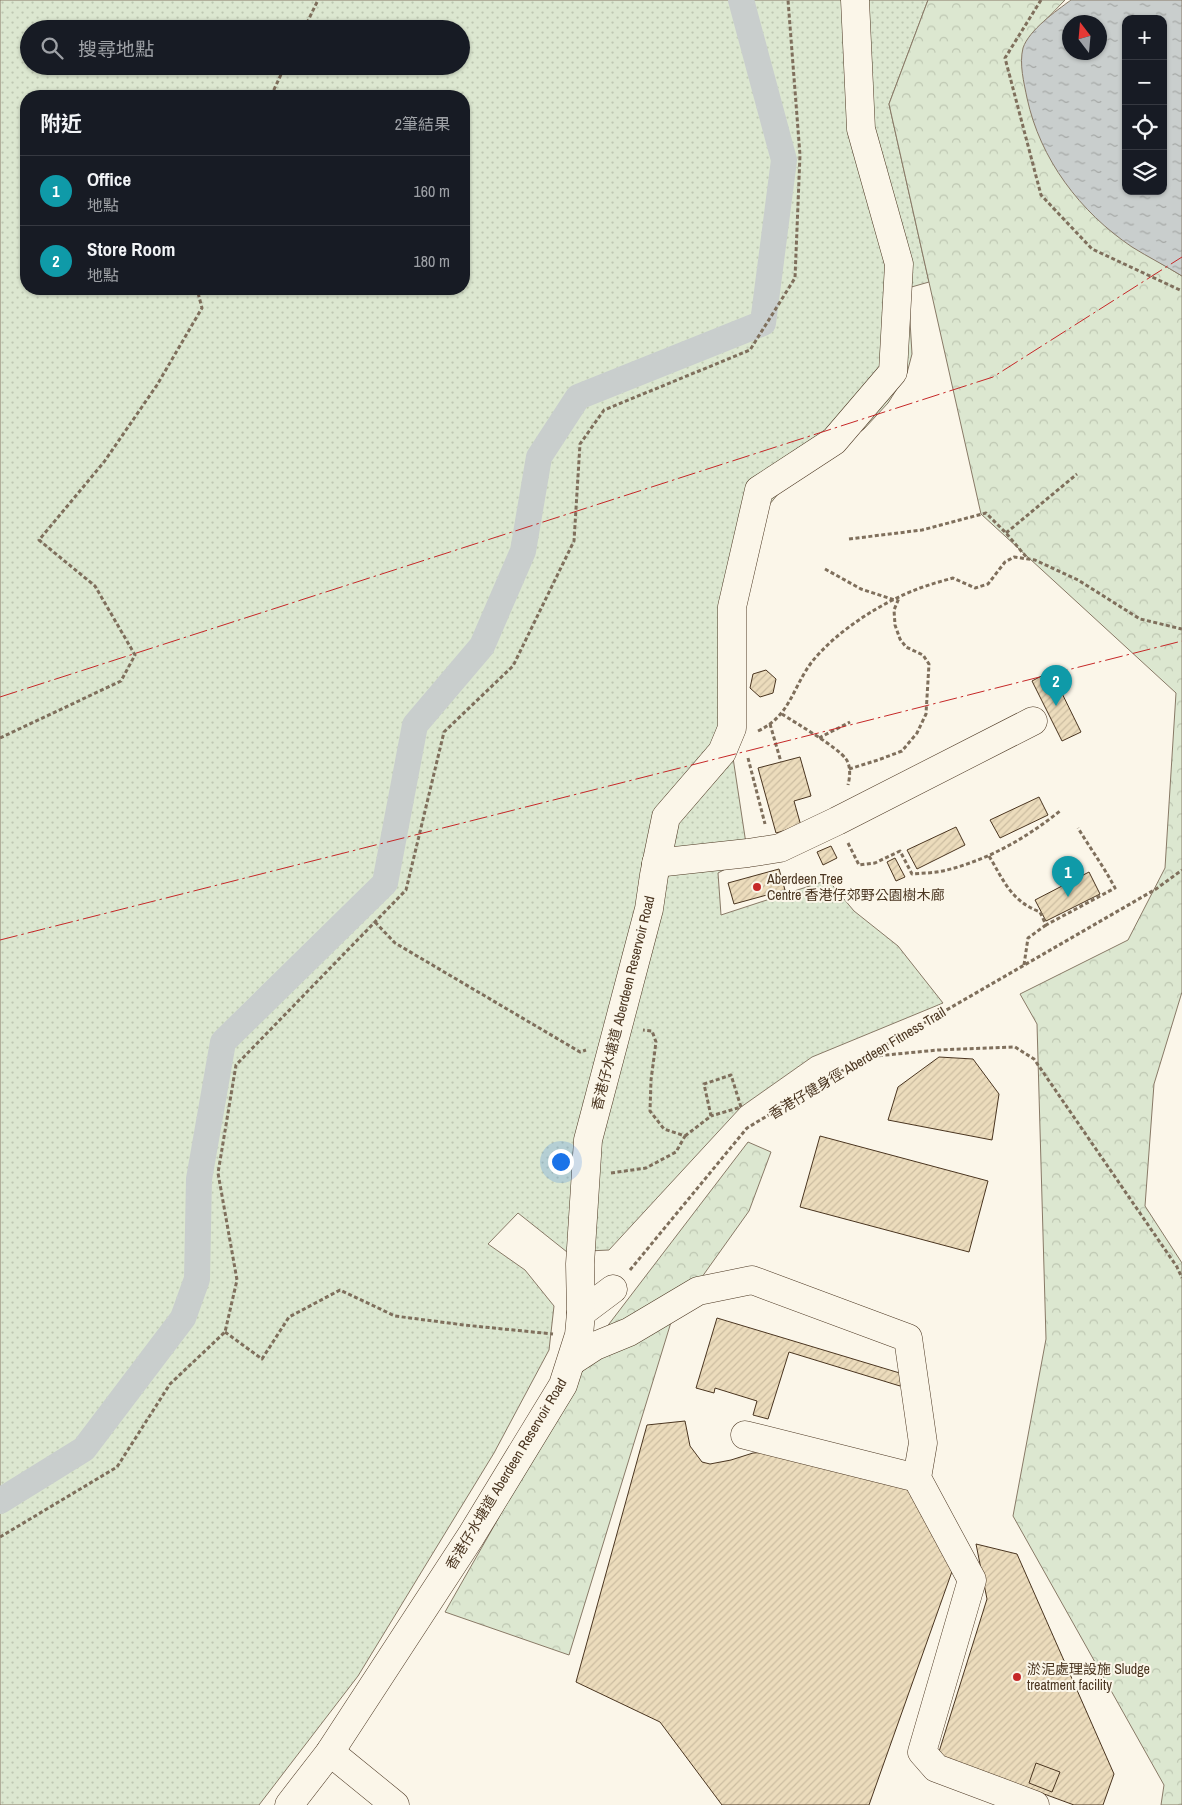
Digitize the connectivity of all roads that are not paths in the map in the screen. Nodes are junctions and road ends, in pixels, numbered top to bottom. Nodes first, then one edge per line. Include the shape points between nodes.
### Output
1 (855, 0) edge
2 (1033, 721) dead end
3 (656, 863) junction
4 (614, 1289) road end
5 (581, 1313) junction
6 (572, 1360) junction
7 (745, 1435) dead end
8 (917, 1478) junction
9 (330, 1752) junction
10 (289, 1805) edge
11 (395, 1805) edge
12 (1036, 1805) edge

1 - 3 street, 香港仔水塘道 Aberdeen Reservoir Road via 861,129 898,264 893,372 834,441 759,490 732,606 735,754 666,817
2 - 3 street via 780,848
3 - 5 street, 香港仔水塘道 Aberdeen Reservoir Road via 648,910 588,1140 580,1264
4 - 5 street
5 - 6 street, 香港仔水塘道 Aberdeen Reservoir Road
6 - 8 street via 629,1332 698,1291 752,1280 908,1338 923,1443
6 - 9 street, 香港仔水塘道 Aberdeen Reservoir Road via 563,1385 471,1536
7 - 8 street
8 - 12 street via 972,1580 922,1752 936,1768
9 - 10 street, 香港仔水塘道 Aberdeen Reservoir Road
9 - 11 street

